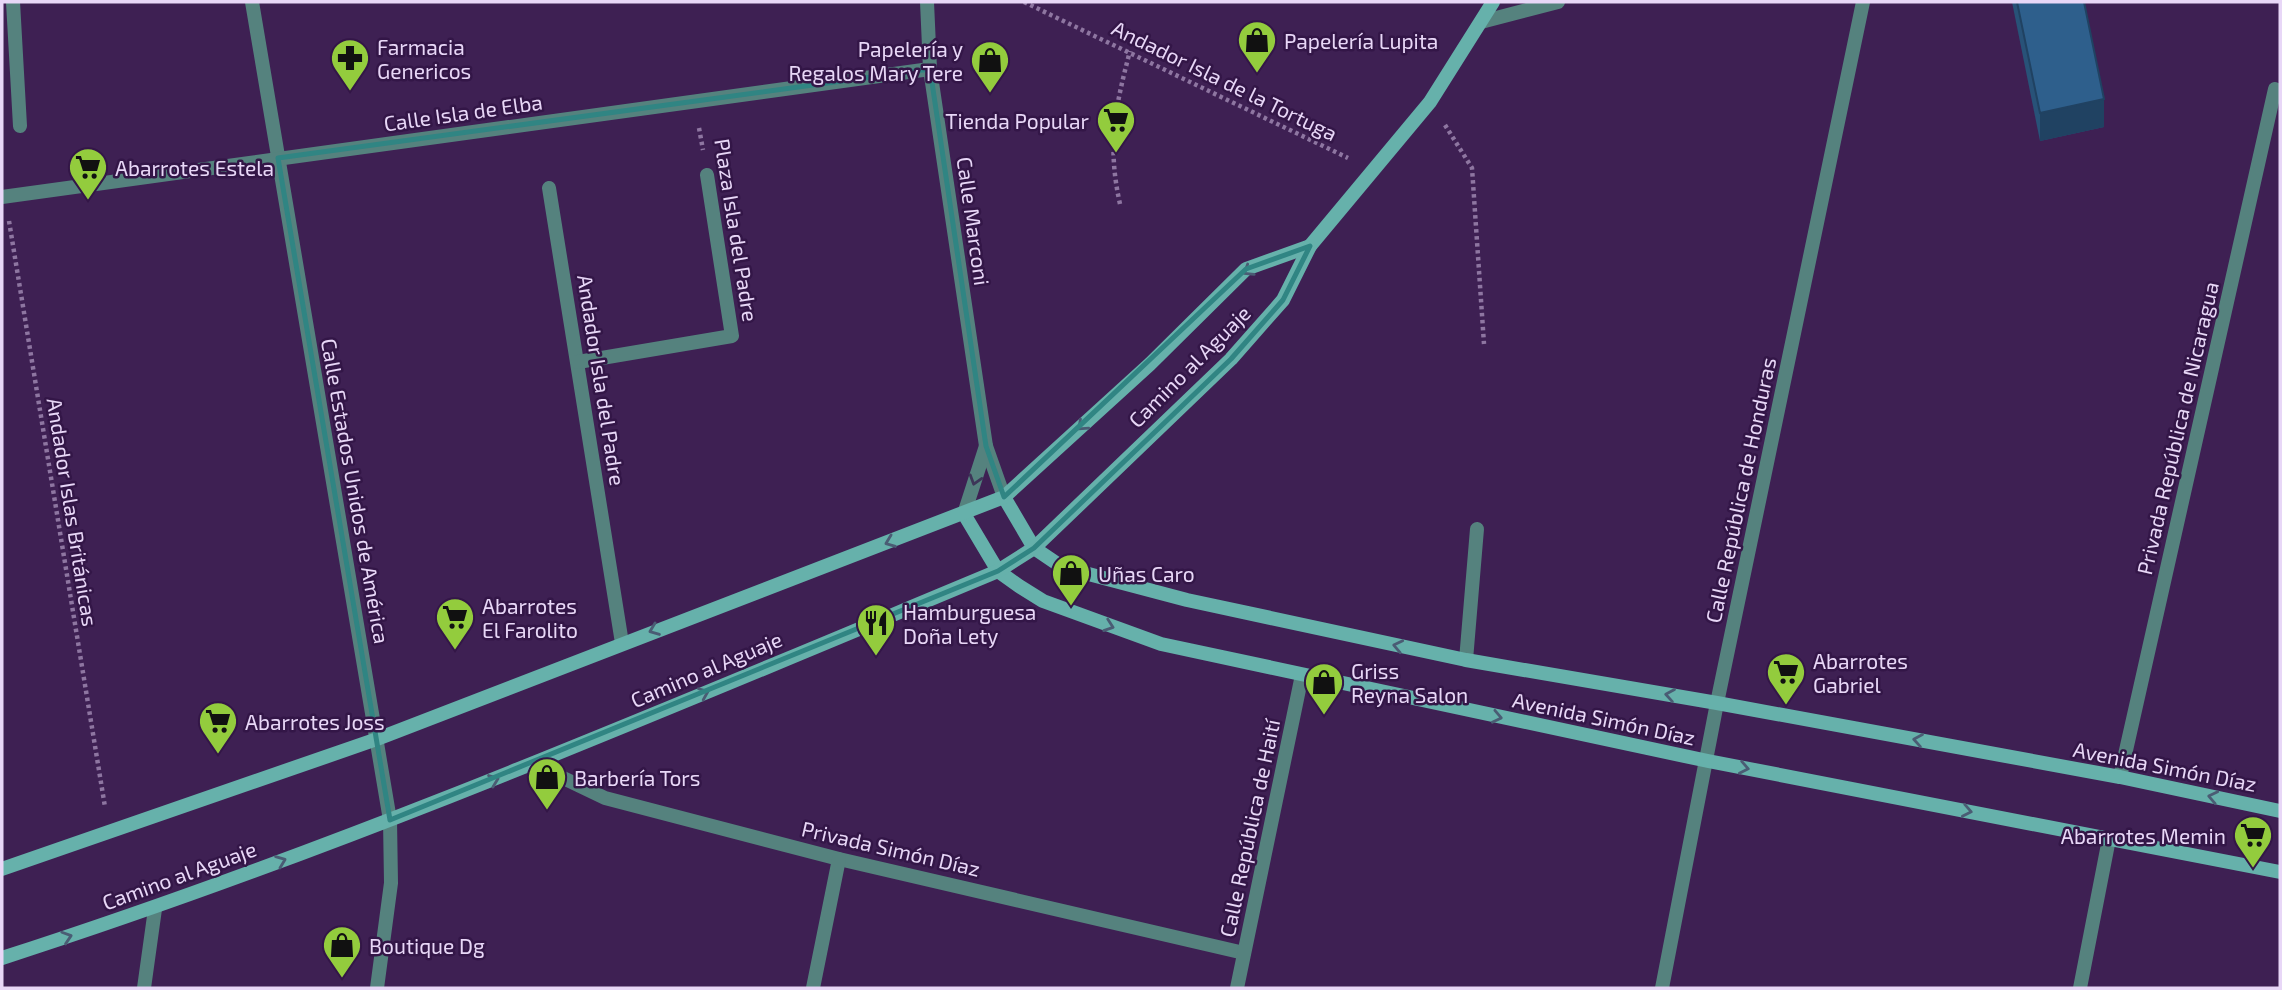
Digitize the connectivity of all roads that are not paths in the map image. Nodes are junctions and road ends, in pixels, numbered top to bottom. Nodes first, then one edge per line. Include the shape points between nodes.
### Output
1 (13, 2) edge
2 (252, 2) edge
3 (927, 2) edge
4 (1493, 2) edge
5 (1558, 2) edge
6 (1863, 2) edge
7 (1481, 22) junction
8 (930, 69) junction
9 (2275, 89) dead end
10 (20, 126) dead end
11 (278, 158) junction
12 (707, 176) road end
13 (549, 188) dead end
14 (4, 196) edge
15 (1310, 246) junction
16 (578, 362) junction
17 (986, 446) junction
18 (1004, 497) junction
19 (964, 514) junction
20 (1477, 528) dead end
21 (1034, 548) junction
22 (998, 571) junction
23 (622, 643) junction
24 (1466, 660) junction
25 (1302, 676) junction
26 (1717, 703) junction
27 (377, 739) junction
28 (1708, 761) junction
29 (534, 764) junction
30 (2120, 777) junction
31 (2280, 811) edge
32 (390, 820) junction
33 (2109, 839) junction
34 (839, 859) junction
35 (2, 869) edge
36 (2280, 872) edge
37 (155, 909) junction
38 (1244, 953) junction
39 (2, 958) edge
40 (144, 988) edge
41 (377, 988) edge
42 (813, 988) edge
43 (1237, 988) edge
44 (1662, 988) edge
45 (2080, 988) edge

1 - 10 street
2 - 11 street, Calle Estados Unidos de América
3 - 8 street, Calle Marconi
4 - 7 main road, Camino al Aguaje
5 - 7 street
6 - 26 street, Calle República de Honduras
7 - 15 main road, Camino al Aguaje via 1430,102
8 - 11 street, Calle Isla de Elba
8 - 17 street, Calle Marconi
9 - 30 street, Privada República de Nicaragua
11 - 14 street, Calle Isla de Elba
11 - 27 street, Calle Estados Unidos de América
12 - 16 street, Plaza Isla del Padre via 732,336
13 - 16 street, Andador Isla del Padre
15 -> 18 main road, Camino al Aguaje via 1246,269
15 - 21 main road, Camino al Aguaje via 1283,300 1230,359
16 - 23 street, Andador Isla del Padre
17 - 18 street, Calle Marconi
17 -> 19 street, Calle Marconi
18 - 19 main road, Camino al Aguaje
18 - 21 main road, Avenida Simón Díaz
19 - 22 main road, Avenida Simón Díaz
19 -> 23 main road, Camino al Aguaje
20 - 24 street
21 - 22 main road, Camino al Aguaje
24 -> 21 main road, Avenida Simón Díaz via 1110,580 1062,567
22 -> 25 main road, Avenida Simón Díaz via 1043,601 1149,640
29 -> 22 main road, Camino al Aguaje
23 - 27 main road, Camino al Aguaje
26 -> 24 main road, Avenida Simón Díaz
25 -> 28 main road, Avenida Simón Díaz
25 - 38 street, Calle República de Haití
26 - 28 street, Calle República de Honduras
30 -> 26 main road, Avenida Simón Díaz
27 - 32 street, Calle Estados Unidos de América
27 - 35 main road, Camino al Aguaje
28 -> 33 main road, Avenida Simón Díaz
28 - 44 street, Calle República de Honduras
32 -> 29 main road, Camino al Aguaje
29 - 34 street, Privada Simón Díaz via 605,797
31 -> 30 main road, Avenida Simón Díaz
37 -> 32 main road, Camino al Aguaje
32 - 41 street, Calle Estados Unidos de América via 391,883
33 - 36 main road, Avenida Simón Díaz
33 - 45 street
34 - 38 street, Privada Simón Díaz
34 - 42 street
39 -> 37 main road, Camino al Aguaje
37 - 40 street
38 - 43 street, Calle República de Haití

